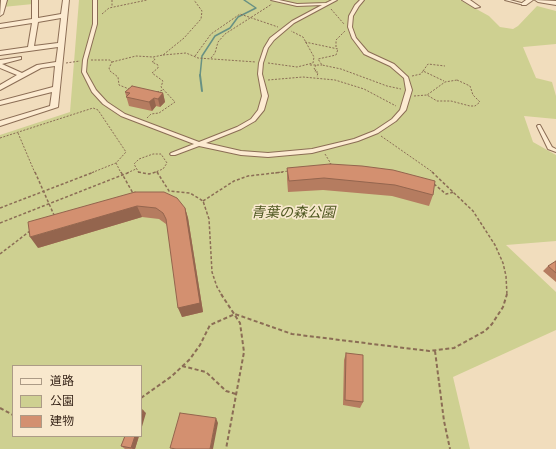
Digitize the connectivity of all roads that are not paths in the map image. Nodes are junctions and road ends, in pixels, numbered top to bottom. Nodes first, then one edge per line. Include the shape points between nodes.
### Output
1 (4, 0) edge
2 (35, 0) edge
3 (66, 0) edge
4 (95, 0) edge
5 (362, 0) edge
6 (465, 0) edge
7 (506, 0) edge
8 (530, 0) edge
9 (538, 0) edge
10 (275, 1) edge
11 (331, 2) edge
12 (556, 3) edge
13 (524, 4) joint
14 (477, 7) dead end
15 (0, 14) edge
16 (63, 16) junction
17 (35, 21) junction
18 (0, 26) edge
19 (62, 44) junction
20 (31, 47) junction
21 (0, 53) edge
22 (19, 58) dead end
23 (0, 62) edge
24 (58, 64) junction
25 (0, 65) edge
26 (22, 75) junction
27 (0, 88) edge
28 (55, 89) junction
29 (0, 103) edge
30 (0, 124) edge
31 (540, 126) dead end
32 (200, 144) junction
33 (556, 151) edge
34 (173, 154) dead end

1 - 15 street
2 - 17 street
3 - 16 street
4 - 32 street via 92,41 85,60 84,72 88,82 105,103 123,115
5 - 32 street via 351,16 350,27 354,38 366,53 392,65 406,77 408,93 403,110 394,120 376,132 323,149 290,154 241,153
6 - 14 street
7 - 13 lane
8 - 13 street
9 - 12 street
10 - 11 street via 297,5
11 - 32 street via 284,28 266,48 260,63 265,96 261,110 253,120
16 - 17 street
16 - 19 street
17 - 18 street
17 - 20 street
19 - 20 street
19 - 24 street
20 - 21 street
22 - 23 street
24 - 26 street via 39,66
24 - 28 street
25 - 26 street
26 - 27 street
28 - 29 street
28 - 30 street via 54,107
31 - 33 lane via 550,148
32 - 34 street

